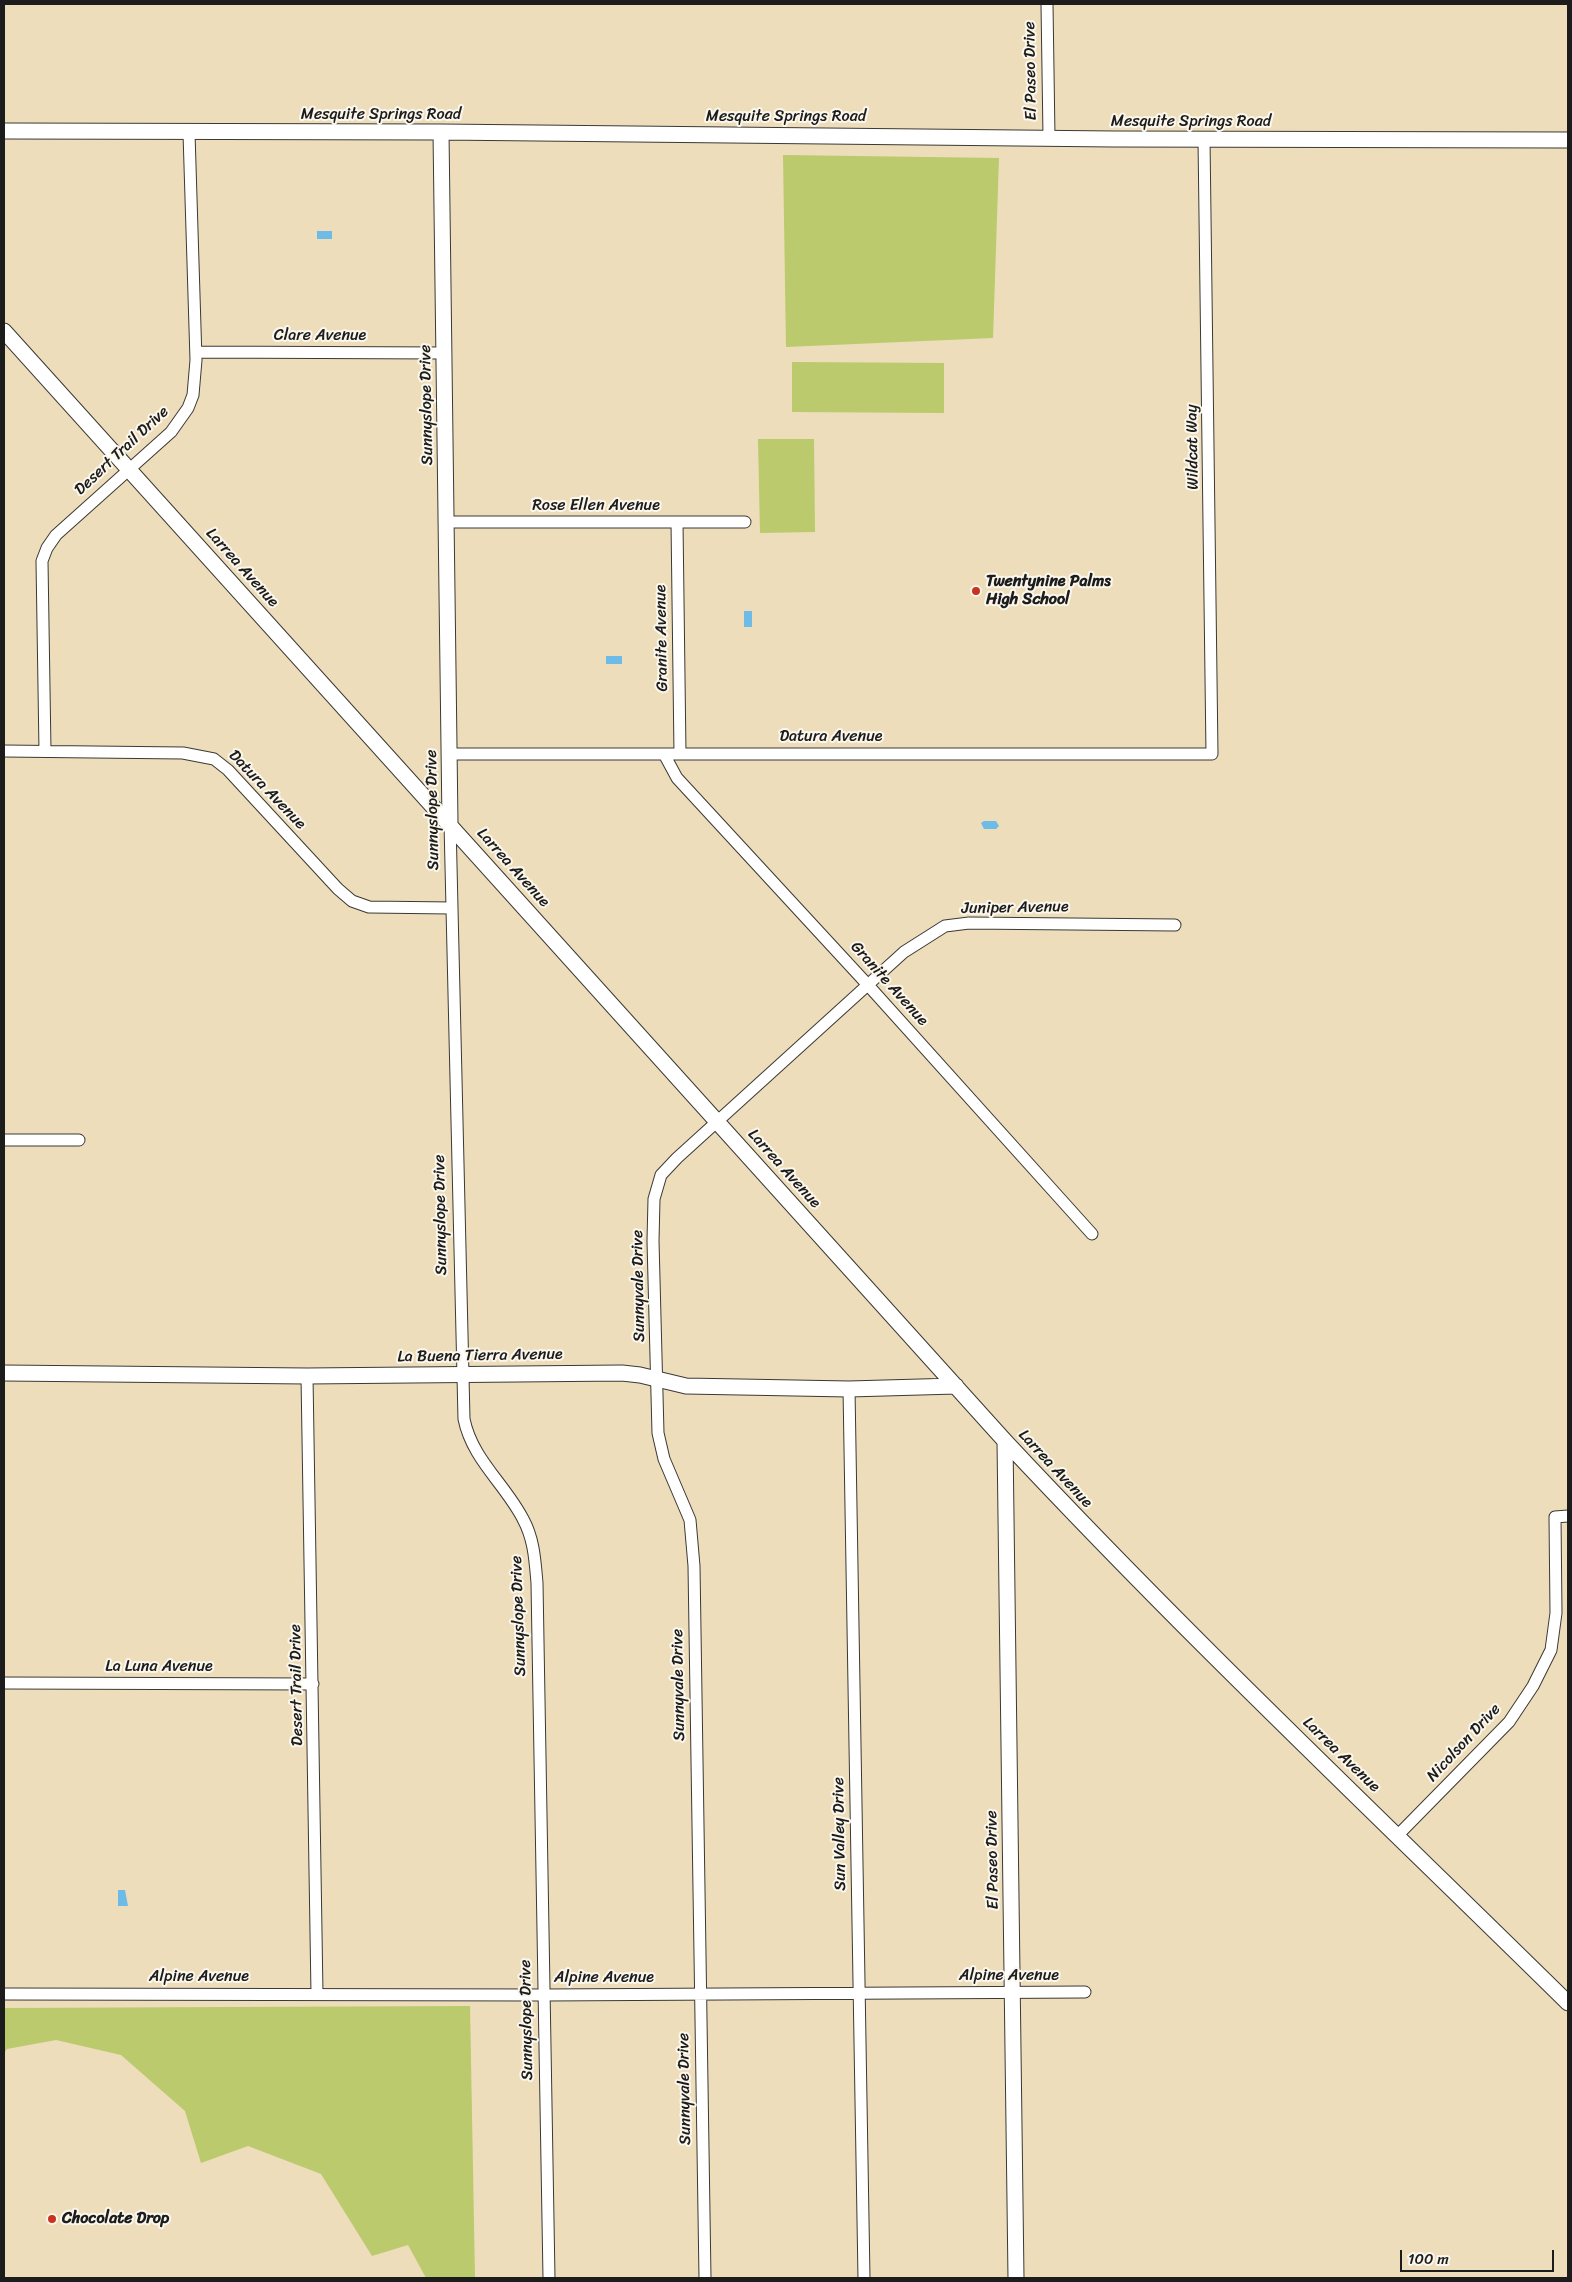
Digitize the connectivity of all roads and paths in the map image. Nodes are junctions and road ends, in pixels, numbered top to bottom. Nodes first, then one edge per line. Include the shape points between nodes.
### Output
1 (1048, 4) edge
2 (4, 131) edge
3 (441, 132) junction
4 (189, 133) junction
5 (1049, 137) junction
6 (1204, 139) junction
7 (1568, 140) edge
8 (4, 330) edge
9 (196, 352) junction
10 (444, 353) junction
11 (128, 468) junction
12 (447, 522) junction
13 (677, 522) junction
14 (745, 522) dead end
15 (4, 751) edge
16 (45, 751) junction
17 (450, 754) junction
18 (664, 754) junction
19 (680, 754) junction
20 (1212, 754) joint
21 (450, 823) junction
22 (452, 908) junction
23 (1176, 924) dead end
24 (867, 984) junction
25 (717, 1121) junction
26 (4, 1140) edge
27 (79, 1140) dead end
28 (1092, 1234) dead end
29 (4, 1373) edge
30 (462, 1374) junction
31 (307, 1376) junction
32 (657, 1379) junction
33 (956, 1386) junction
34 (849, 1389) junction
35 (1005, 1441) junction
36 (1568, 1516) edge
37 (4, 1683) edge
38 (313, 1684) junction
39 (1398, 1835) junction
40 (859, 1992) junction
41 (1085, 1992) dead end
42 (1012, 1993) junction
43 (4, 1994) edge
44 (317, 1994) junction
45 (700, 1994) junction
46 (544, 1995) junction
47 (1568, 2003) edge
48 (549, 2278) edge
49 (705, 2278) edge
50 (864, 2278) edge
51 (1016, 2278) edge

1 - 5 street, El Paseo Drive
2 - 4 street, Mesquite Springs Road
3 - 4 street, Mesquite Springs Road
3 - 5 street, Mesquite Springs Road
3 - 10 street, Sunnyslope Drive
4 - 9 street, Desert Trail Drive
5 - 6 street, Mesquite Springs Road
6 - 7 street, Mesquite Springs Road
6 - 20 street, Wildcat Way
8 - 11 street, Larrea Avenue
9 - 10 street, Clare Avenue
9 - 11 street, Desert Trail Drive via 195,380 188,408 171,432
10 - 12 street, Sunnyslope Drive
11 - 16 street, Desert Trail Drive via 56,535 42,561
11 - 21 street, Larrea Avenue
12 - 13 street, Rose Ellen Avenue
12 - 17 street, Sunnyslope Drive
13 - 14 street, Rose Ellen Avenue
13 - 19 street, Granite Avenue
15 - 16 street, Datura Avenue
16 - 22 street, Datura Avenue via 183,753 214,759 352,901 369,907
17 - 18 street, Datura Avenue
17 - 21 street, Sunnyslope Drive
18 - 19 street, Datura Avenue
18 - 24 street, Granite Avenue via 677,778
19 - 20 street, Datura Avenue
21 - 22 street, Sunnyslope Drive
21 - 25 street, Larrea Avenue
22 - 30 street, Sunnyslope Drive
23 - 24 street, Juniper Avenue via 968,923 945,926 904,952
24 - 25 street, Juniper Avenue
24 - 28 street, Granite Avenue
25 - 32 street, Sunnyvale Drive via 661,1175 654,1199
25 - 33 street, Larrea Avenue
26 - 27 street
29 - 31 street, La Buena Tierra Avenue
30 - 31 street, La Buena Tierra Avenue
30 - 32 street, La Buena Tierra Avenue via 622,1373
30 - 46 street, Sunnyslope Drive via 466,1431 481,1461 523,1517 534,1549
31 - 38 street, Desert Trail Drive
32 - 34 street, La Buena Tierra Avenue via 686,1386
32 - 45 street, Sunnyvale Drive via 658,1433 667,1467 690,1520 694,1566
33 - 34 street, La Buena Tierra Avenue
33 - 35 street, Larrea Avenue
34 - 40 street, Sun Valley Drive
35 - 39 street, Larrea Avenue via 1162,1606
35 - 42 street, El Paseo Drive
36 - 39 street, Nicolson Drive via 1555,1516 1556,1613 1551,1650 1533,1686 1509,1722
37 - 38 street, La Luna Avenue
38 - 44 street, Desert Trail Drive
39 - 47 street, Larrea Avenue
40 - 42 street, Alpine Avenue
40 - 45 street, Alpine Avenue
40 - 50 street, Sun Valley Drive
41 - 42 street, Alpine Avenue
42 - 51 street, El Paseo Drive
43 - 44 street, Alpine Avenue
44 - 46 street, Alpine Avenue
45 - 46 street, Alpine Avenue
45 - 49 street, Sunnyvale Drive
46 - 48 street, Sunnyslope Drive

